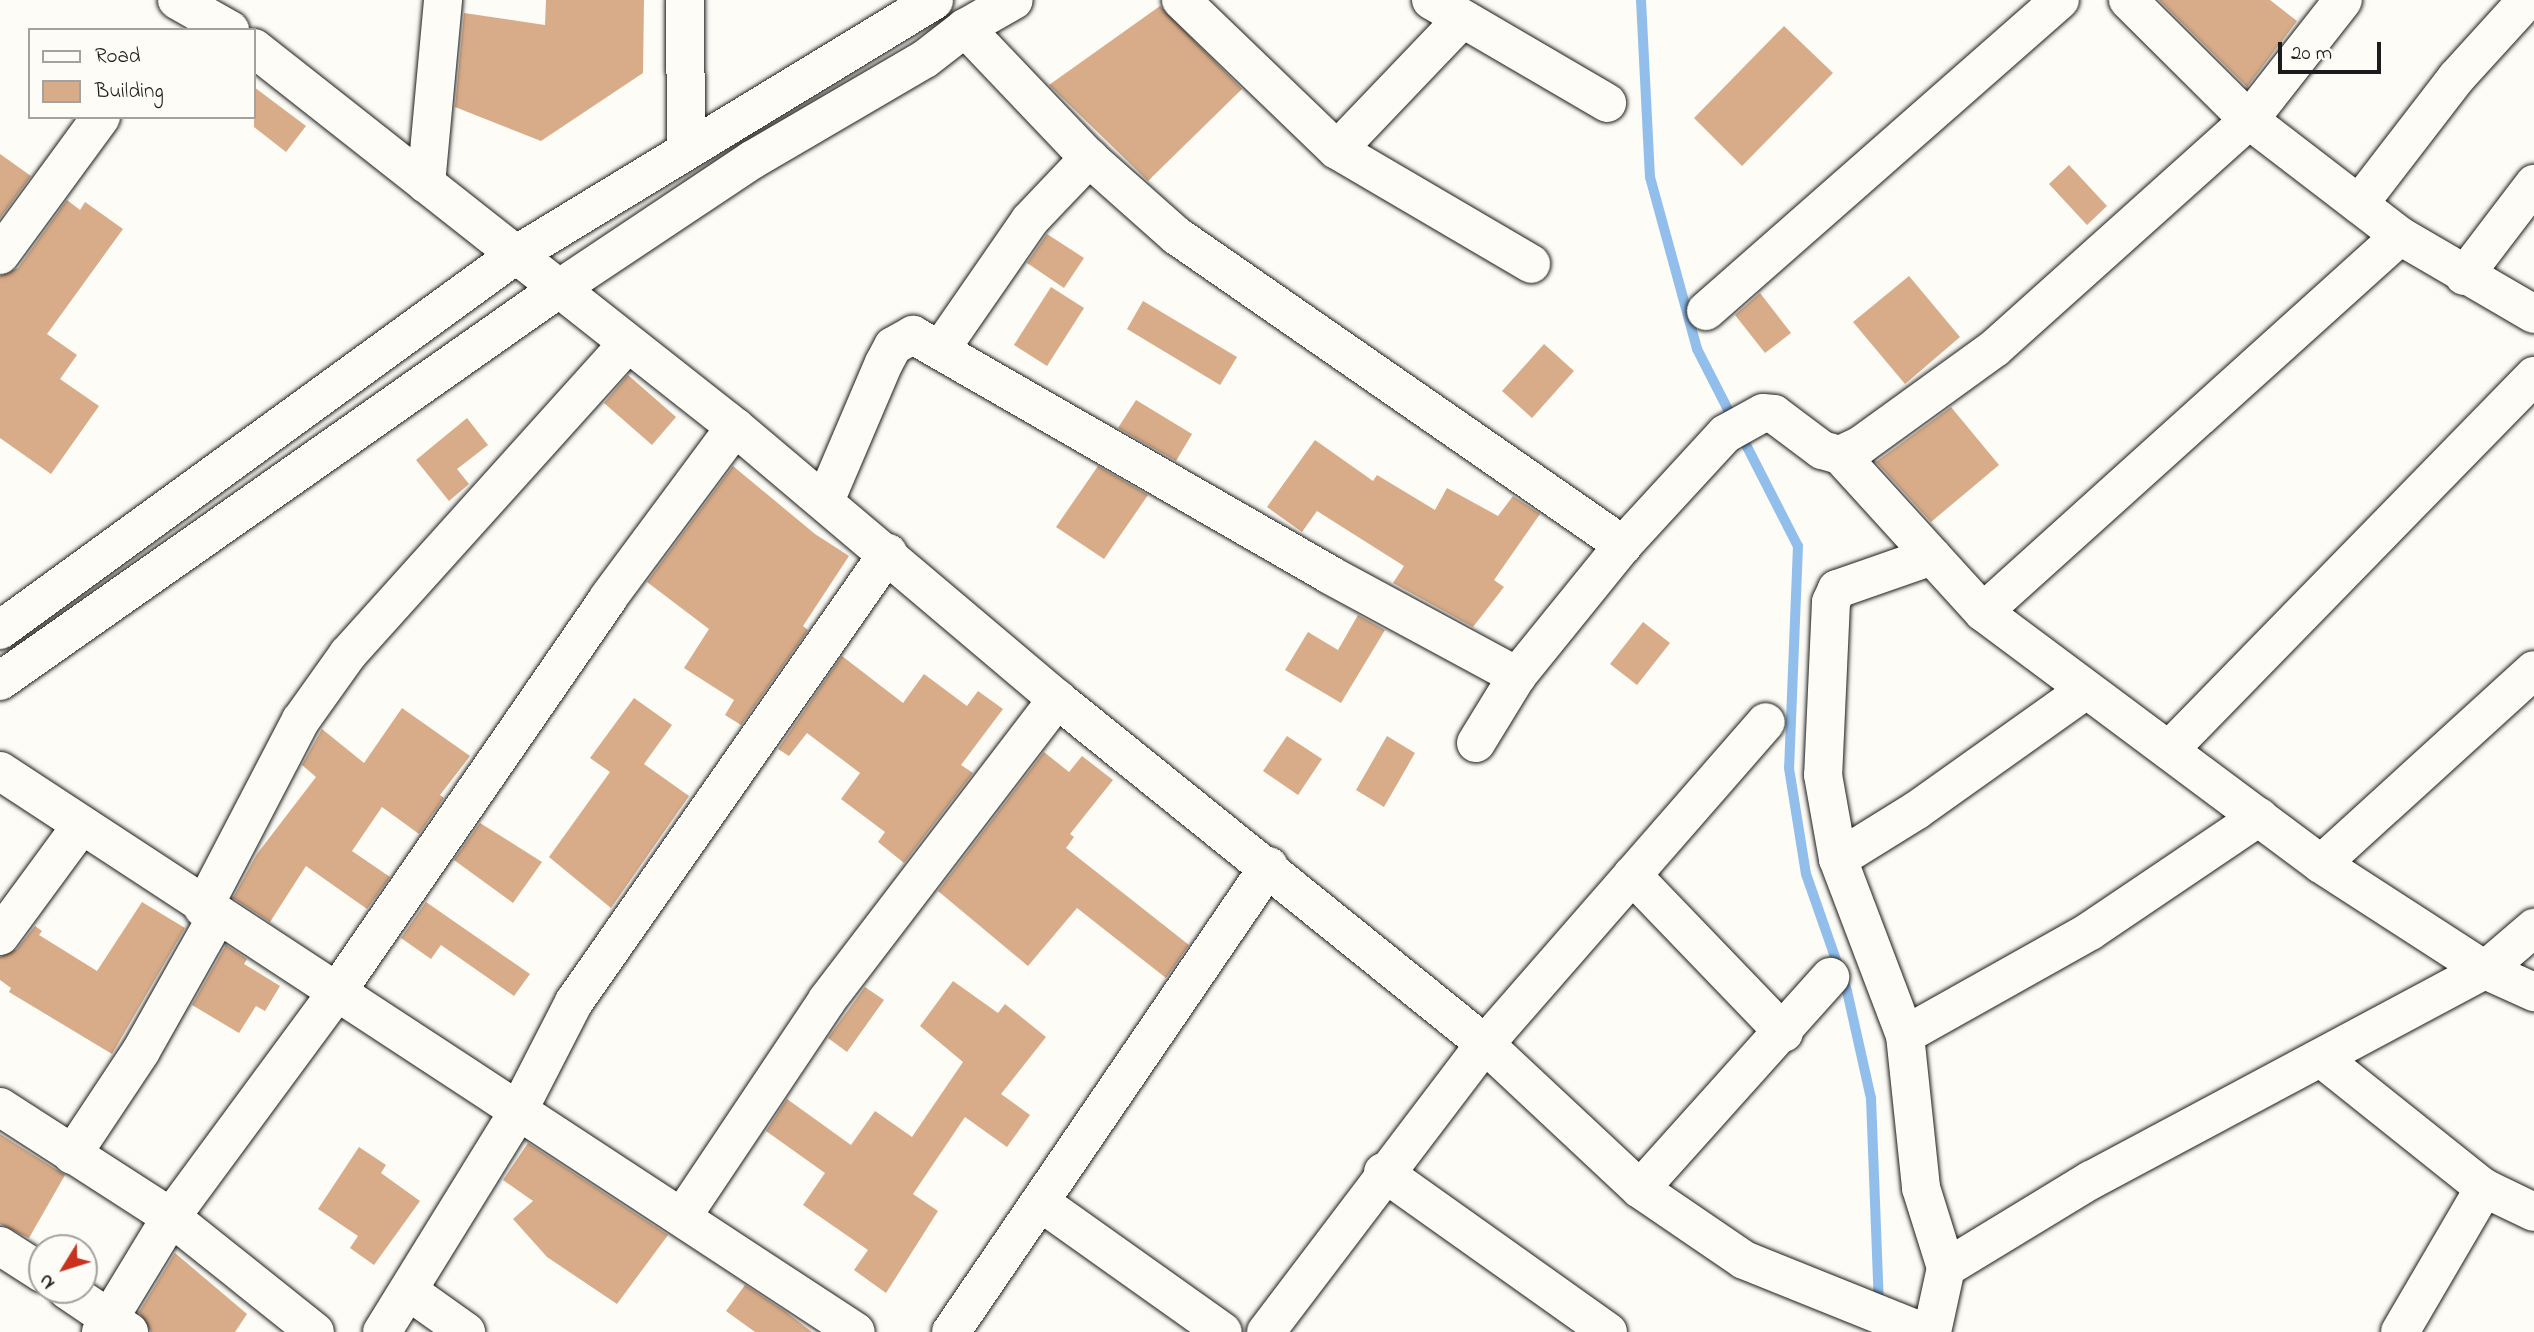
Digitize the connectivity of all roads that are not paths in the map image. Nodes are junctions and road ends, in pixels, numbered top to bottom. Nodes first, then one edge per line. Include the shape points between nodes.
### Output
1 (443, 0) edge
2 (685, 0) edge
3 (934, 0) edge
4 (1014, 0) edge
5 (1181, 0) edge
6 (2060, 0) edge
7 (2128, 0) edge
8 (2343, 0) edge
9 (2527, 0) edge
10 (1447, 9) edge
11 (892, 12) edge
12 (965, 28) junction
13 (256, 50) edge
14 (1607, 103) dead end
15 (100, 119) edge
16 (2249, 120) junction
17 (686, 148) junction
18 (1337, 150) junction
19 (1089, 158) junction
20 (426, 184) junction
21 (2534, 184) edge
22 (2359, 204) junction
23 (2400, 236) junction
24 (517, 254) junction
25 (0, 255) edge
26 (1531, 264) dead end
27 (2464, 276) junction
28 (557, 290) junction
29 (1706, 312) dead end
30 (2534, 314) edge
31 (627, 344) junction
32 (940, 350) junction
33 (2534, 376) edge
34 (735, 427) junction
35 (1840, 455) junction
36 (825, 501) junction
37 (1623, 545) junction
38 (888, 553) junction
39 (1932, 556) junction
40 (1983, 612) junction
41 (2, 626) edge
42 (2534, 670) edge
43 (1517, 676) junction
44 (0, 681) edge
45 (2086, 690) junction
46 (1057, 699) junction
47 (1766, 722) dead end
48 (1476, 743) dead end
49 (2169, 750) junction
50 (0, 771) edge
51 (2259, 817) junction
52 (80, 827) junction
53 (1838, 859) junction
54 (2322, 864) junction
55 (1269, 866) junction
56 (1632, 875) junction
57 (210, 912) junction
58 (2534, 928) edge
59 (0, 936) edge
60 (2485, 970) junction
61 (1830, 977) dead end
62 (2534, 992) edge
63 (336, 993) junction
64 (1784, 1033) junction
65 (1905, 1035) junction
66 (1485, 1044) junction
67 (2321, 1058) junction
68 (1, 1111) edge
69 (517, 1113) junction
70 (72, 1155) junction
71 (1383, 1172) junction
72 (2484, 1188) junction
73 (1640, 1189) junction
74 (1040, 1202) junction
75 (2534, 1212) edge
76 (172, 1217) junction
77 (682, 1217) junction
78 (0, 1246) edge
79 (28, 1264) edge
80 (1946, 1268) junction
81 (410, 1292) junction
82 (85, 1304) edge
83 (1853, 1315) edge
84 (113, 1327) edge
85 (1924, 1331) edge
86 (315, 1332) edge
87 (382, 1332) edge
88 (466, 1332) edge
89 (856, 1332) edge
90 (951, 1332) edge
91 (1223, 1332) edge
92 (1266, 1332) edge
93 (1608, 1332) edge
94 (2400, 1332) edge

1 - 20 street
2 - 17 street
3 - 11 street
4 - 12 street
5 - 18 street
6 - 29 street
7 - 16 street
8 - 16 street
9 - 22 street via 2456,78
10 - 14 street
10 - 18 street
11 - 17 street
12 - 19 street
12 - 28 street via 925,58 752,160
13 - 20 street
15 - 25 street
16 - 22 street
16 - 35 street via 1995,348 1861,446
17 - 24 street
18 - 26 street
19 - 32 street via 1030,220
19 - 37 street via 1177,236
20 - 24 street
21 - 27 street
22 - 23 street
23 - 27 street
23 - 40 street
24 - 28 street
24 - 41 street
27 - 30 street
28 - 31 street
28 - 44 street
31 - 34 street
31 - 57 street via 348,654 301,720
32 - 36 street via 913,335 893,346
32 - 43 street via 1330,575
33 - 49 street
34 - 36 street
34 - 63 street via 608,598
35 - 37 street via 1822,450 1774,414 1739,425
35 - 39 street
36 - 38 street
37 - 43 street
38 - 46 street
38 - 69 street via 574,1002
39 - 40 street
39 - 53 street via 1838,590 1831,602 1823,775
40 - 45 street
42 - 54 street
43 - 48 street
45 - 49 street
45 - 53 street via 1917,810
46 - 55 street
46 - 77 street via 827,1000
47 - 56 street
49 - 51 street
50 - 52 street
51 - 54 street
51 - 65 street via 2090,931
52 - 57 street
52 - 59 street
53 - 65 street
54 - 60 street
55 - 66 street
55 - 74 street
56 - 64 street
56 - 66 street
57 - 63 street
57 - 70 street via 141,1051
58 - 60 street
60 - 62 street
60 - 67 street
61 - 64 street
63 - 69 street
63 - 76 street
64 - 73 street
65 - 80 street via 1921,1188
66 - 71 street
66 - 73 street
67 - 72 street
67 - 80 street via 2091,1180
68 - 70 street
69 - 77 street
69 - 81 street
70 - 76 street
71 - 92 street
71 - 93 street
72 - 75 street
72 - 94 street
73 - 83 street via 1744,1260
74 - 90 street
74 - 91 street
76 - 84 street
76 - 86 street
77 - 89 street
78 - 79 street
80 - 85 street
81 - 87 street
81 - 88 street
82 - 84 street
83 - 85 street

